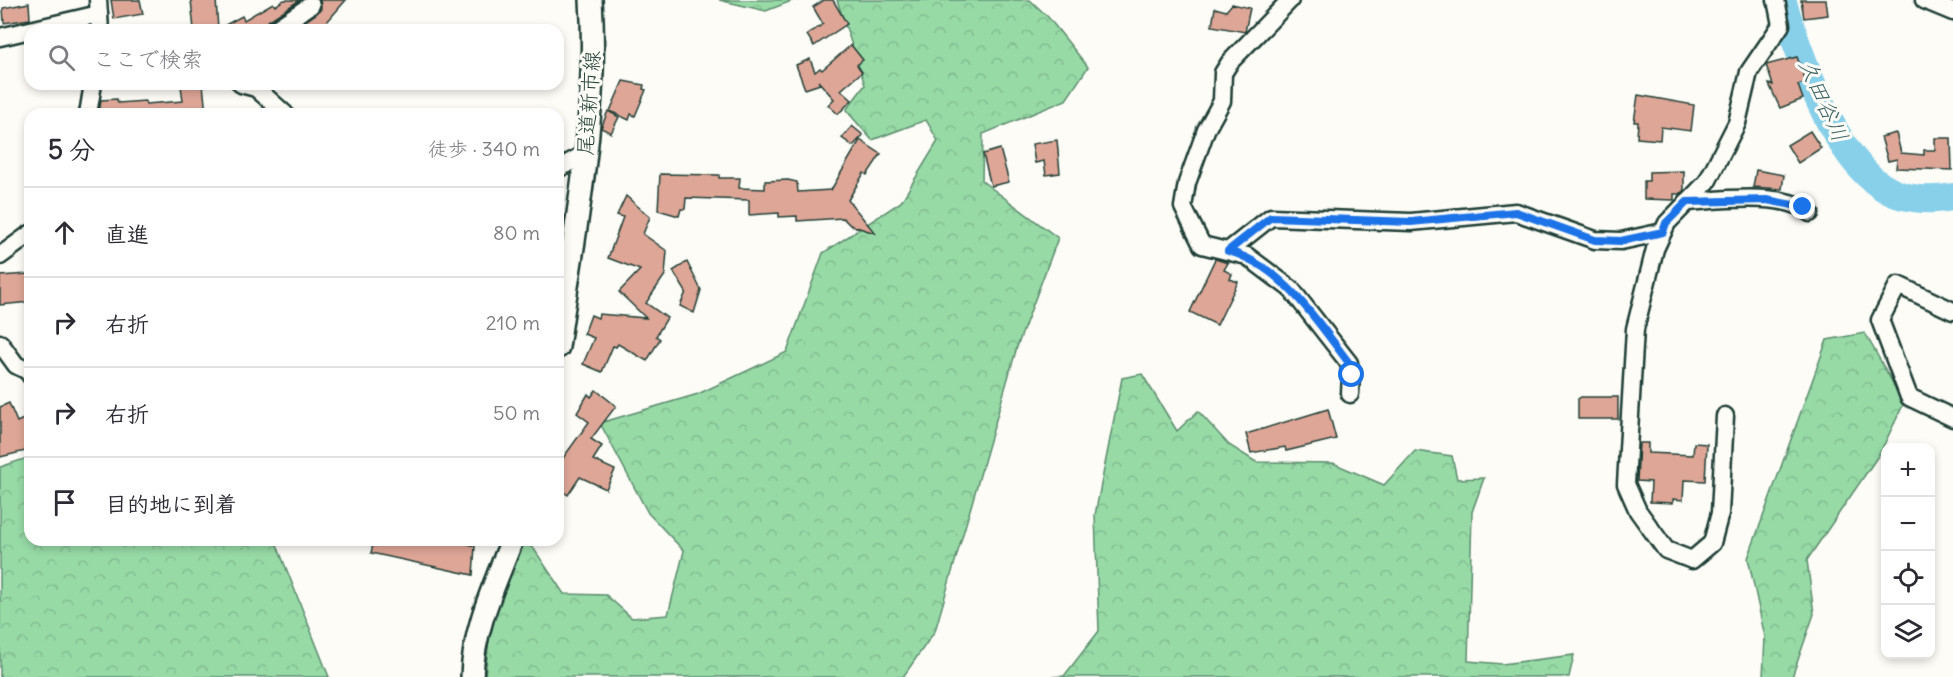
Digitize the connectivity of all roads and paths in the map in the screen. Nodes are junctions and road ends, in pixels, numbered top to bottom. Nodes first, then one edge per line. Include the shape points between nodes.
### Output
1 (591, 0) edge
2 (1290, 0) edge
3 (1776, 0) edge
4 (1924, 0) edge
5 (311, 5) dead end
6 (1953, 12) edge
7 (99, 15) edge
8 (58, 24) edge
9 (283, 24) edge
10 (24, 32) edge
11 (0, 37) edge
12 (92, 90) edge
13 (258, 90) edge
14 (89, 108) edge
15 (278, 108) edge
16 (586, 153) junction
17 (564, 166) edge
18 (1687, 202) junction
19 (1810, 213) dead end
20 (1663, 232) junction
21 (24, 238) edge
22 (1228, 251) junction
23 (0, 256) edge
24 (564, 305) edge
25 (1953, 311) edge
26 (0, 343) edge
27 (24, 369) edge
28 (1350, 394) dead end
29 (1725, 416) dead end
30 (1953, 418) edge
31 (510, 546) edge
32 (472, 677) edge

1 - 16 main road, 尾道新市線 via 594,50
2 - 22 street via 1223,73 1222,101 1206,130 1187,183 1183,207 1202,245
3 - 18 street via 1781,25 1749,72 1737,123 1707,182
4 - 6 street
5 - 9 street
7 - 8 street
10 - 11 street
12 - 14 street
13 - 15 street
16 - 17 street
16 - 24 main road, 尾道新市線
18 - 19 street via 1767,200 1803,207
18 - 20 street via 1666,223
20 - 22 street via 1621,241 1595,240 1516,212 1411,222 1271,217
20 - 29 street via 1635,329 1626,484 1638,511 1666,550 1692,560 1712,543 1720,513
21 - 23 street
22 - 28 street via 1247,256 1291,289 1349,363
25 - 30 street via 1898,285 1880,320 1909,397
26 - 27 street via 16,365
31 - 32 main road via 487,604 472,659

